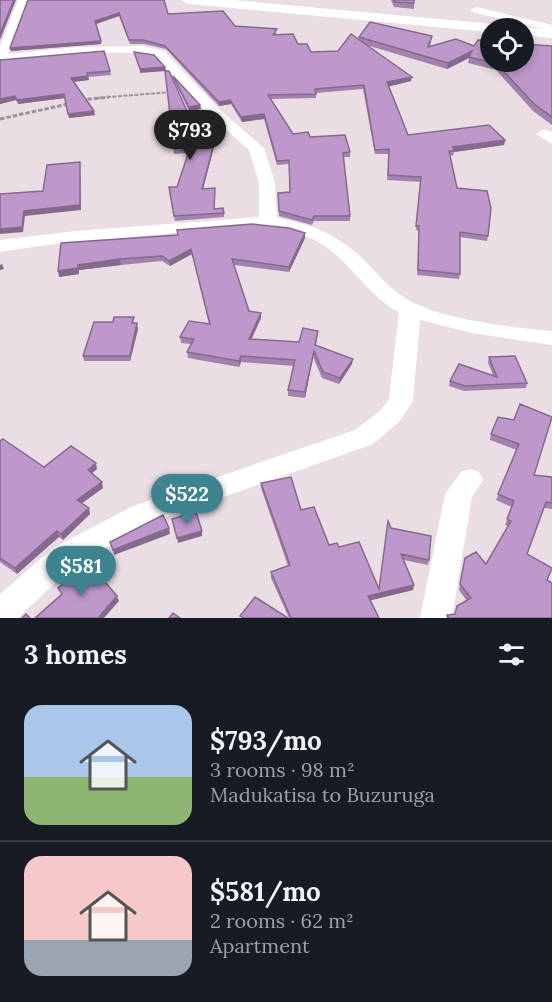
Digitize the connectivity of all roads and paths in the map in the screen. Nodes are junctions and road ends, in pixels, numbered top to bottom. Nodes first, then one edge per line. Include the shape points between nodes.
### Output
1 (23, 0) edge
2 (189, 0) edge
3 (476, 10) dead end
4 (480, 27) edge
5 (552, 28) edge
6 (534, 32) edge
7 (552, 34) edge
8 (0, 58) edge
9 (197, 94) junction
10 (0, 119) edge
11 (268, 222) junction
12 (0, 246) edge
13 (410, 310) junction
14 (552, 338) edge
15 (470, 480) dead end
16 (0, 614) edge
17 (436, 618) edge

1 - 8 street via 15,11 7,47
2 - 4 main road
3 - 5 street
6 - 7 main road
8 - 9 street via 78,51 153,52 160,54
9 - 10 path via 159,91 96,98
9 - 11 street via 256,148 267,183
11 - 12 street via 38,239
11 - 13 street via 328,240
13 - 14 street
13 - 16 street via 401,401 379,427 364,437 143,514 98,536 63,557
15 - 17 street via 459,494

